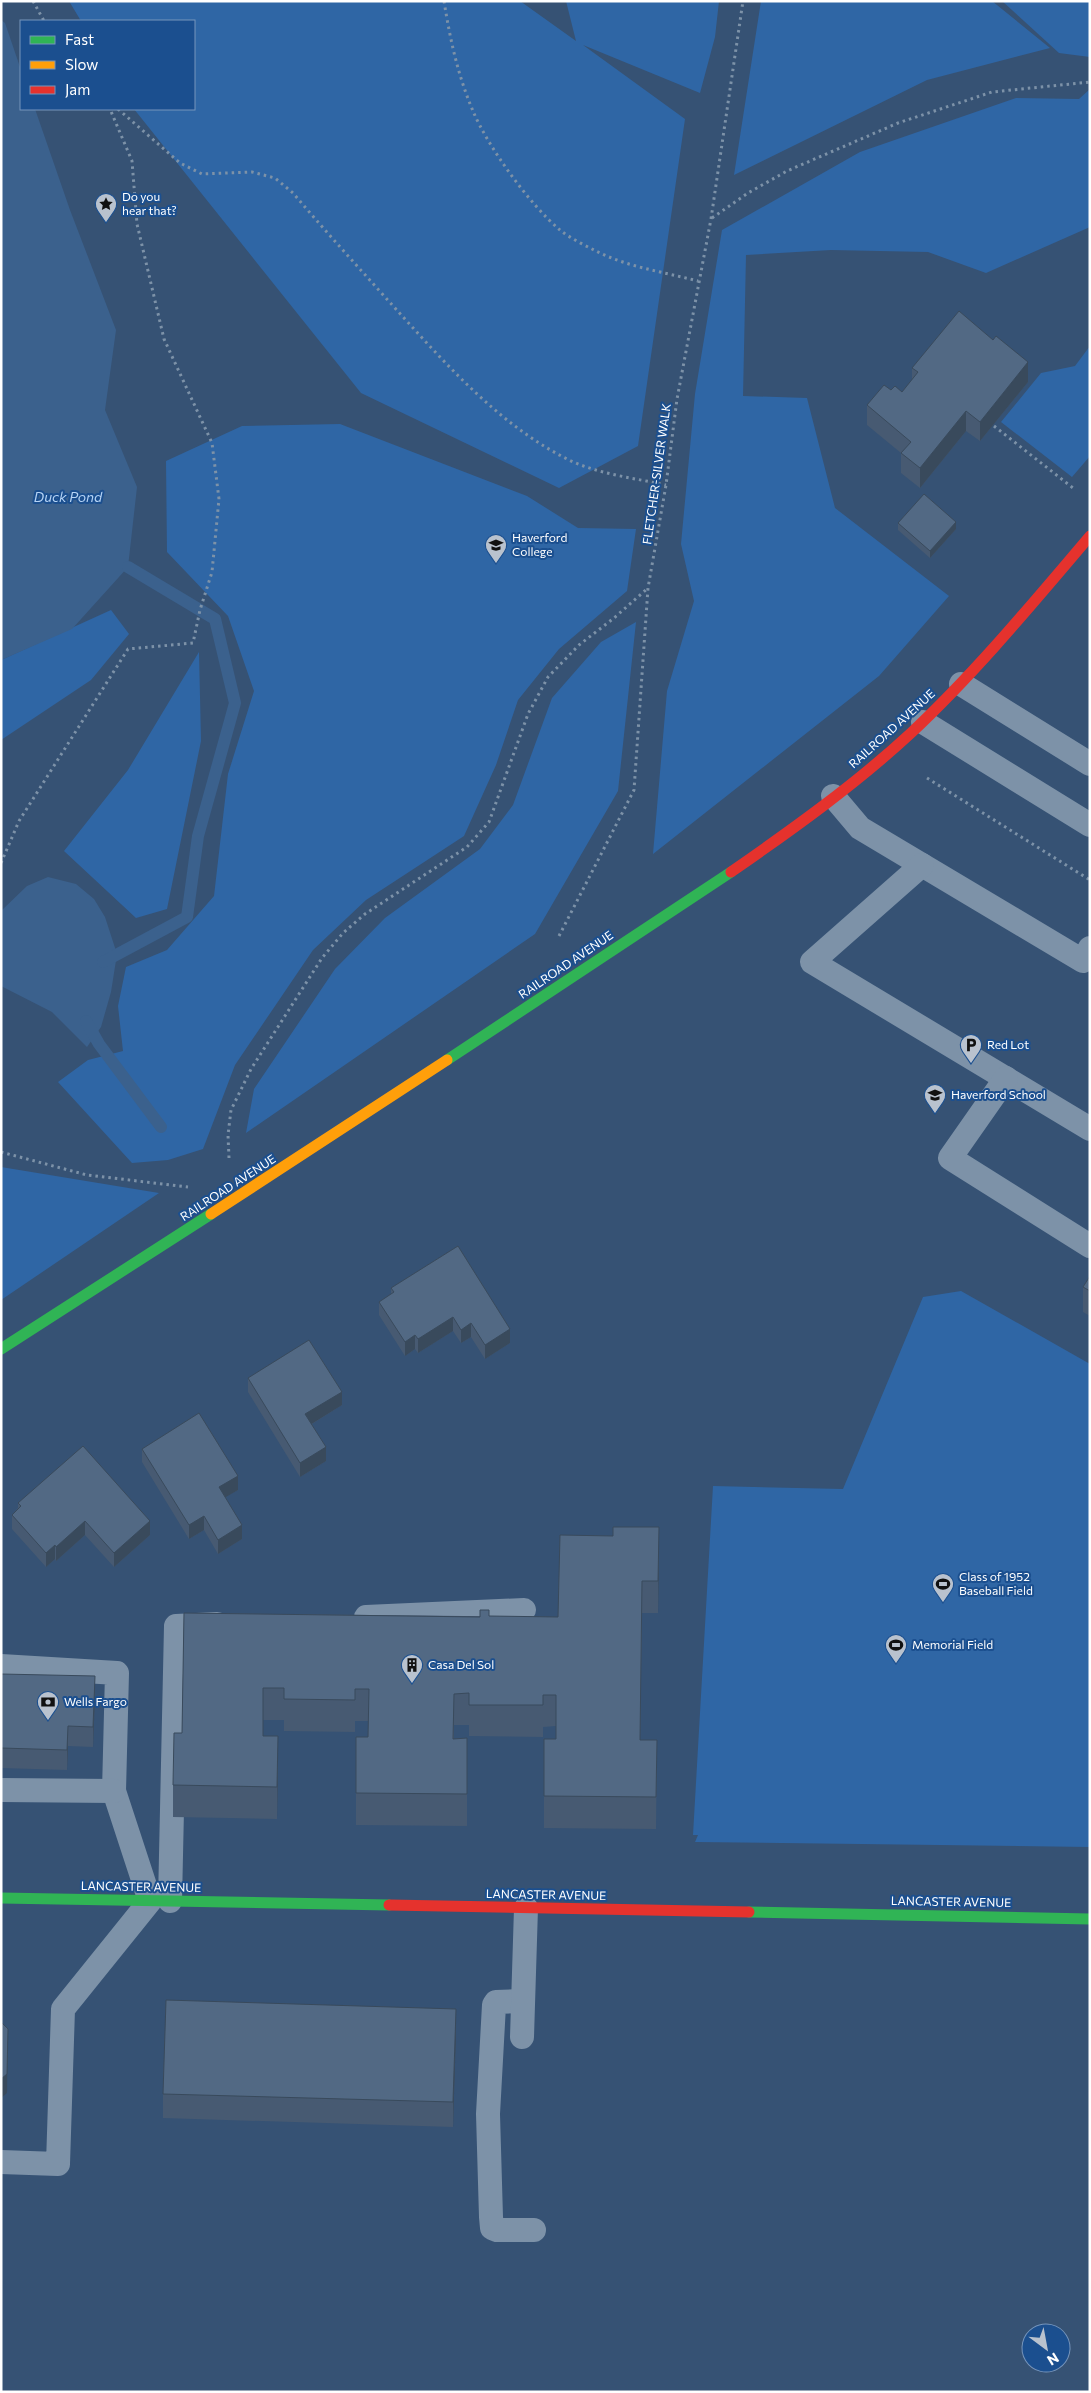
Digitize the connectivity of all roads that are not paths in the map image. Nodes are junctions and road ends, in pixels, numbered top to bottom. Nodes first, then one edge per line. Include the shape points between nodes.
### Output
1 (1090, 536) edge
2 (961, 684) junction
3 (923, 722) junction
4 (1090, 764) edge
5 (833, 796) junction
6 (1090, 825) edge
7 (922, 865) junction
8 (1087, 958) edge
9 (1006, 1078) junction
10 (1090, 1129) edge
11 (1090, 1246) edge
12 (1, 1349) edge
13 (524, 1610) dead end
14 (345, 1618) edge
15 (236, 1623) edge
16 (1, 1666) edge
17 (1, 1790) edge
18 (114, 1790) junction
19 (1, 1898) edge
20 (160, 1901) junction
21 (526, 1908) junction
22 (1090, 1919) edge
23 (523, 2001) junction
24 (522, 2037) dead end
25 (1, 2162) edge
26 (534, 2230) dead end

1 - 2 main road, RAILROAD AVENUE
2 - 3 main road, RAILROAD AVENUE
2 - 4 lane
3 - 5 main road, RAILROAD AVENUE
3 - 6 lane
5 - 7 lane via 860,828
5 - 12 main road, RAILROAD AVENUE via 774,842 489,1033
7 - 8 lane
7 - 9 lane via 812,962
9 - 10 lane
9 - 11 lane via 950,1158
13 - 14 lane
15 - 20 lane via 176,1626
16 - 18 lane via 117,1673
17 - 18 lane
18 - 20 lane
19 - 20 main road, LANCASTER AVENUE
20 - 21 main road, LANCASTER AVENUE
20 - 25 lane via 63,2009 58,2164
21 - 22 main road, LANCASTER AVENUE
21 - 23 lane
23 - 24 lane
23 - 26 lane via 496,2002 494,2005 488,2114 492,2228

